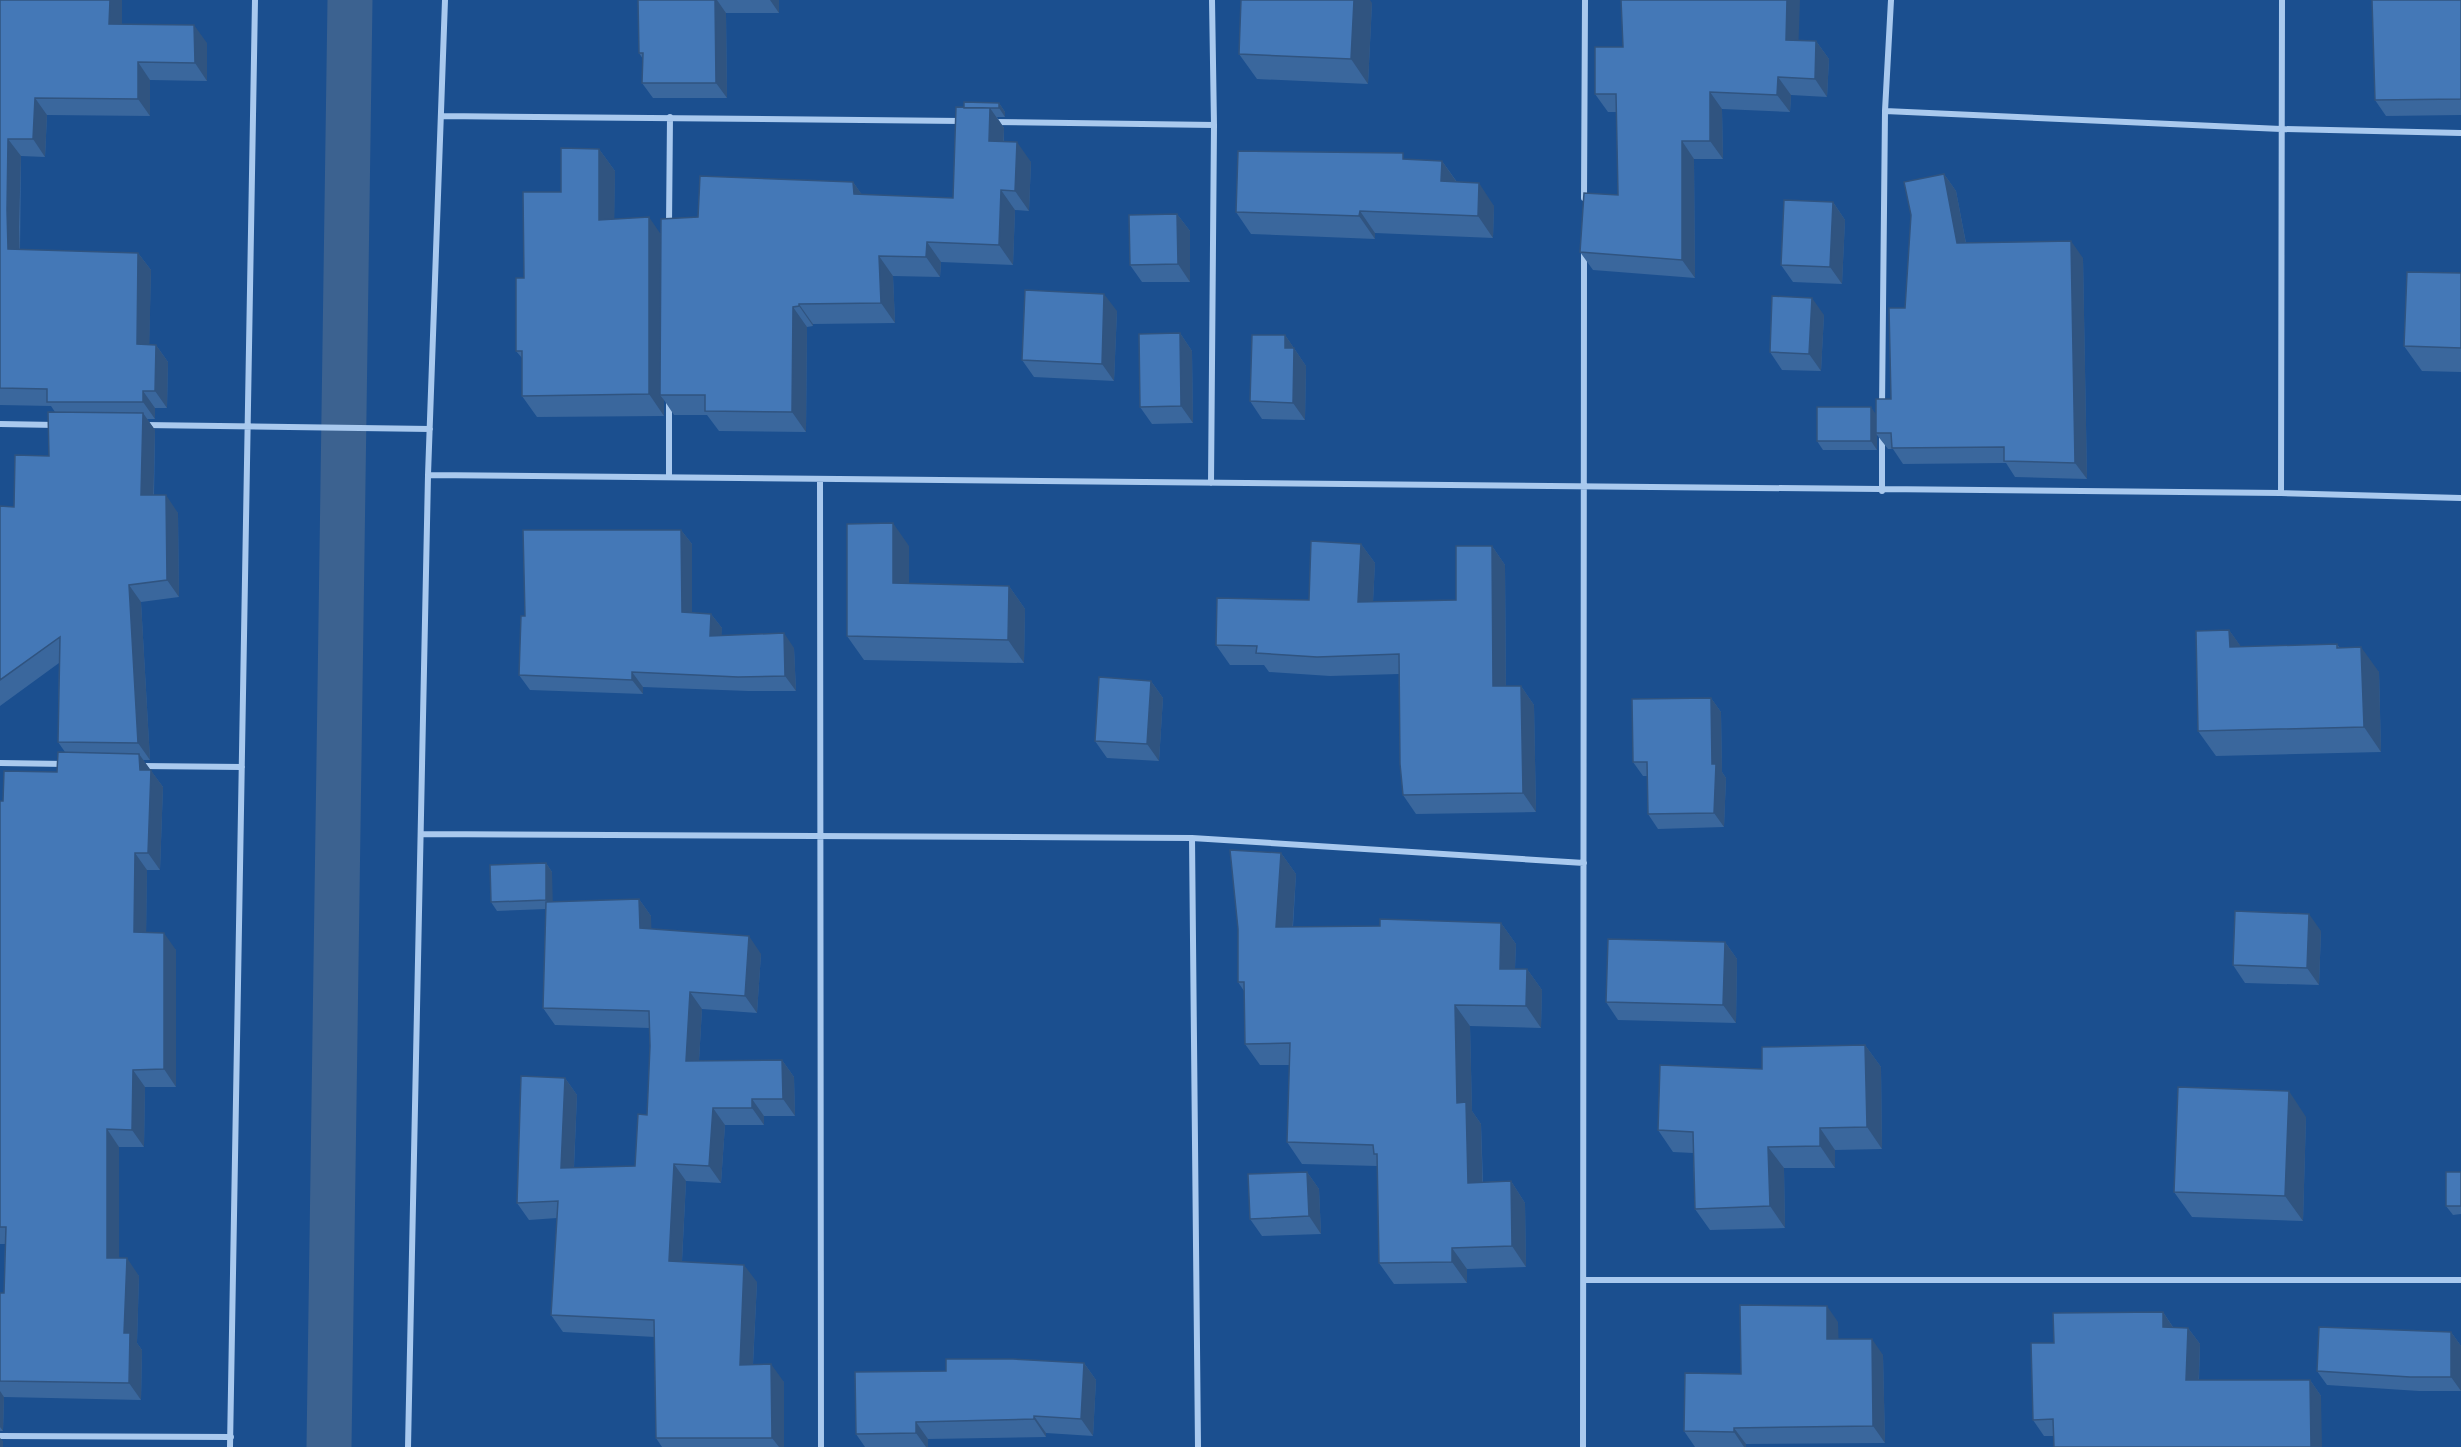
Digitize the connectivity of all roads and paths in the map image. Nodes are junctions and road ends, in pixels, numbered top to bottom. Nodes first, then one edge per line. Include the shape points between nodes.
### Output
1 (255, 0) edge
2 (445, 0) edge
3 (1212, 0) edge
4 (1585, 0) edge
5 (1891, 0) edge
6 (2283, 0) edge
7 (1885, 111) junction
8 (441, 116) junction
9 (670, 117) junction
10 (965, 121) edge
11 (989, 122) edge
12 (1214, 125) junction
13 (2282, 129) junction
14 (2461, 133) edge
15 (1584, 202) edge
16 (669, 237) edge
17 (1584, 238) edge
18 (669, 393) edge
19 (1882, 419) edge
20 (0, 424) edge
21 (59, 424) edge
22 (141, 425) edge
23 (249, 425) junction
24 (428, 429) junction
25 (1882, 431) edge
26 (428, 474) junction
27 (669, 477) junction
28 (820, 479) junction
29 (1211, 483) junction
30 (1584, 488) junction
31 (1882, 490) junction
32 (2281, 493) junction
33 (2461, 498) edge
34 (0, 764) edge
35 (69, 765) edge
36 (138, 766) edge
37 (242, 767) junction
38 (421, 834) junction
39 (820, 836) junction
40 (1192, 838) junction
41 (1584, 863) junction
42 (1584, 1280) junction
43 (2461, 1280) edge
44 (0, 1436) edge
45 (231, 1437) junction
46 (230, 1447) edge
47 (408, 1447) edge
48 (821, 1447) edge
49 (1198, 1447) edge
50 (1583, 1447) edge

1 - 23 street
2 - 8 street
3 - 12 street
4 - 15 street
5 - 7 street
6 - 13 street
7 - 13 street
7 - 19 street
8 - 9 street
8 - 24 street
9 - 10 street
9 - 16 street
11 - 12 street
12 - 29 street
13 - 14 street
13 - 32 street
17 - 30 street
18 - 27 street
20 - 21 street
22 - 23 street
23 - 24 street
23 - 37 street
24 - 26 street
25 - 31 street
26 - 27 street
26 - 38 street
27 - 28 street
28 - 29 street
28 - 39 street
29 - 30 street
30 - 31 street
30 - 41 street
31 - 32 street
32 - 33 street
34 - 35 street
36 - 37 street
37 - 45 street
38 - 39 street
38 - 47 street
39 - 40 street
39 - 48 street
40 - 41 street
40 - 49 street
41 - 42 street
42 - 43 street
42 - 50 street
44 - 45 street
45 - 46 street

